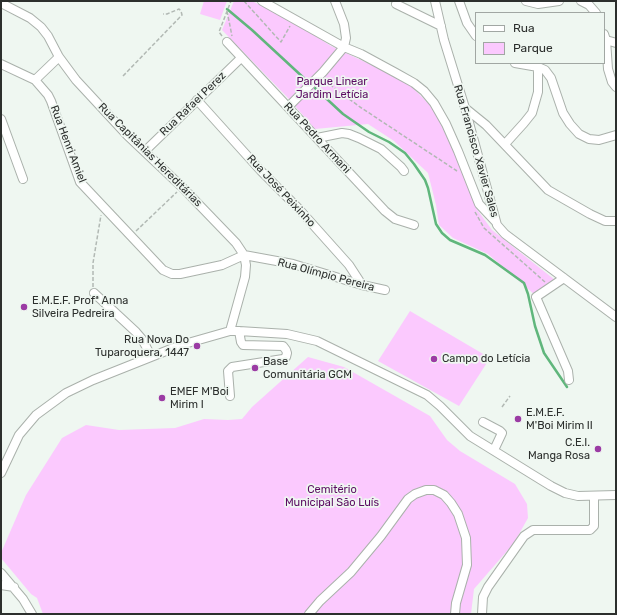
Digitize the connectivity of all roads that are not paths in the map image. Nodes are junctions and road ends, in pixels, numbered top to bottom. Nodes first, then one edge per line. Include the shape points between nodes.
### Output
1 (262, 1) edge
2 (335, 1) edge
3 (435, 1) edge
4 (459, 1) edge
5 (526, 1) edge
6 (559, 1) edge
7 (581, 1) edge
8 (1, 3) edge
9 (396, 4) dead end
10 (595, 12) edge
11 (440, 26) junction
12 (475, 35) edge
13 (605, 37) edge
14 (616, 43) edge
15 (228, 44) road end
16 (344, 47) junction
17 (59, 57) junction
18 (241, 58) junction
19 (1, 64) edge
20 (521, 64) edge
21 (538, 67) junction
22 (34, 80) junction
23 (616, 87) edge
24 (197, 100) junction
25 (288, 106) junction
26 (465, 108) junction
27 (1, 119) edge
28 (616, 135) edge
29 (317, 138) junction
30 (505, 144) junction
31 (145, 151) junction
32 (404, 171) dead end
33 (23, 179) dead end
34 (616, 221) edge
35 (497, 224) junction
36 (414, 225) dead end
37 (244, 255) junction
38 (564, 278) junction
39 (362, 285) junction
40 (385, 290) dead end
41 (94, 293) road end
42 (616, 317) edge
43 (230, 331) junction
44 (239, 331) junction
45 (151, 356) junction
46 (569, 380) dead end
47 (230, 396) dead end
48 (483, 422) dead end
49 (494, 450) junction
50 (1, 473) edge
51 (616, 495) edge
52 (594, 496) junction
53 (1, 573) edge
54 (1, 584) edge
55 (14, 587) junction
56 (32, 614) edge
57 (309, 614) edge
58 (455, 614) edge
59 (482, 614) edge

1 - 16 street
2 - 16 street via 344,24
3 - 11 street, Rua Francisco Xavier Sales
4 - 12 street via 467,23
5 - 6 street via 538,4
7 - 10 street
8 - 17 street, Rua Capitânias Hereditárias via 30,18 41,27
9 - 11 street
11 - 26 street, Rua Francisco Xavier Sales
13 - 14 street
13 - 23 street via 608,69
15 - 18 street, Rua Pedro Armani
16 - 25 street
16 - 35 street via 396,73 424,91 446,124 479,204
17 - 22 street
17 - 31 street, Rua Capitânias Hereditárias via 76,80
18 - 24 street, Rua Rafael Perez
18 - 25 street, Rua Pedro Armani
19 - 22 street
20 - 21 street
21 - 28 street via 545,70 551,78 563,113 579,134 599,140
21 - 30 street via 538,92 532,113
22 - 37 street, Rua Henri Amiel via 51,101 80,182 163,270 180,274 222,265
24 - 31 street, Rua Rafael Perez
24 - 39 street, Rua José Peixinho via 349,265
25 - 29 street, Rua Pedro Armani
26 - 30 street
26 - 35 street, Rua Francisco Xavier Sales
27 - 33 street
29 - 32 street via 349,134 381,149
29 - 36 street, Rua Pedro Armani via 385,211
30 - 34 street via 548,190 605,221
31 - 37 street, Rua Capitânias Hereditárias via 236,243
35 - 38 street, Rua Francisco Xavier Sales via 505,234
37 - 39 street, Rua Olímpio Pereira via 293,264
37 - 43 street via 245,277
38 - 42 street, Rua Francisco Xavier Sales
38 - 46 street via 536,298 568,371
39 - 40 street, Rua Olímpio Pereira
41 - 45 street via 136,332
43 - 44 street
43 - 45 street
44 - 47 street via 243,345 283,346 287,353 283,359 232,367 228,371
44 - 49 street via 287,334 317,341 427,395 470,436
45 - 50 street via 66,393 36,415 19,435
48 - 49 street via 502,434
49 - 52 street via 565,493
51 - 52 street
52 - 59 street via 594,526 590,530 532,530 524,536 483,597
53 - 55 street
54 - 55 street
55 - 56 street
57 - 58 street via 351,572 408,499 426,490 434,490 451,503 458,514 466,538 467,565

